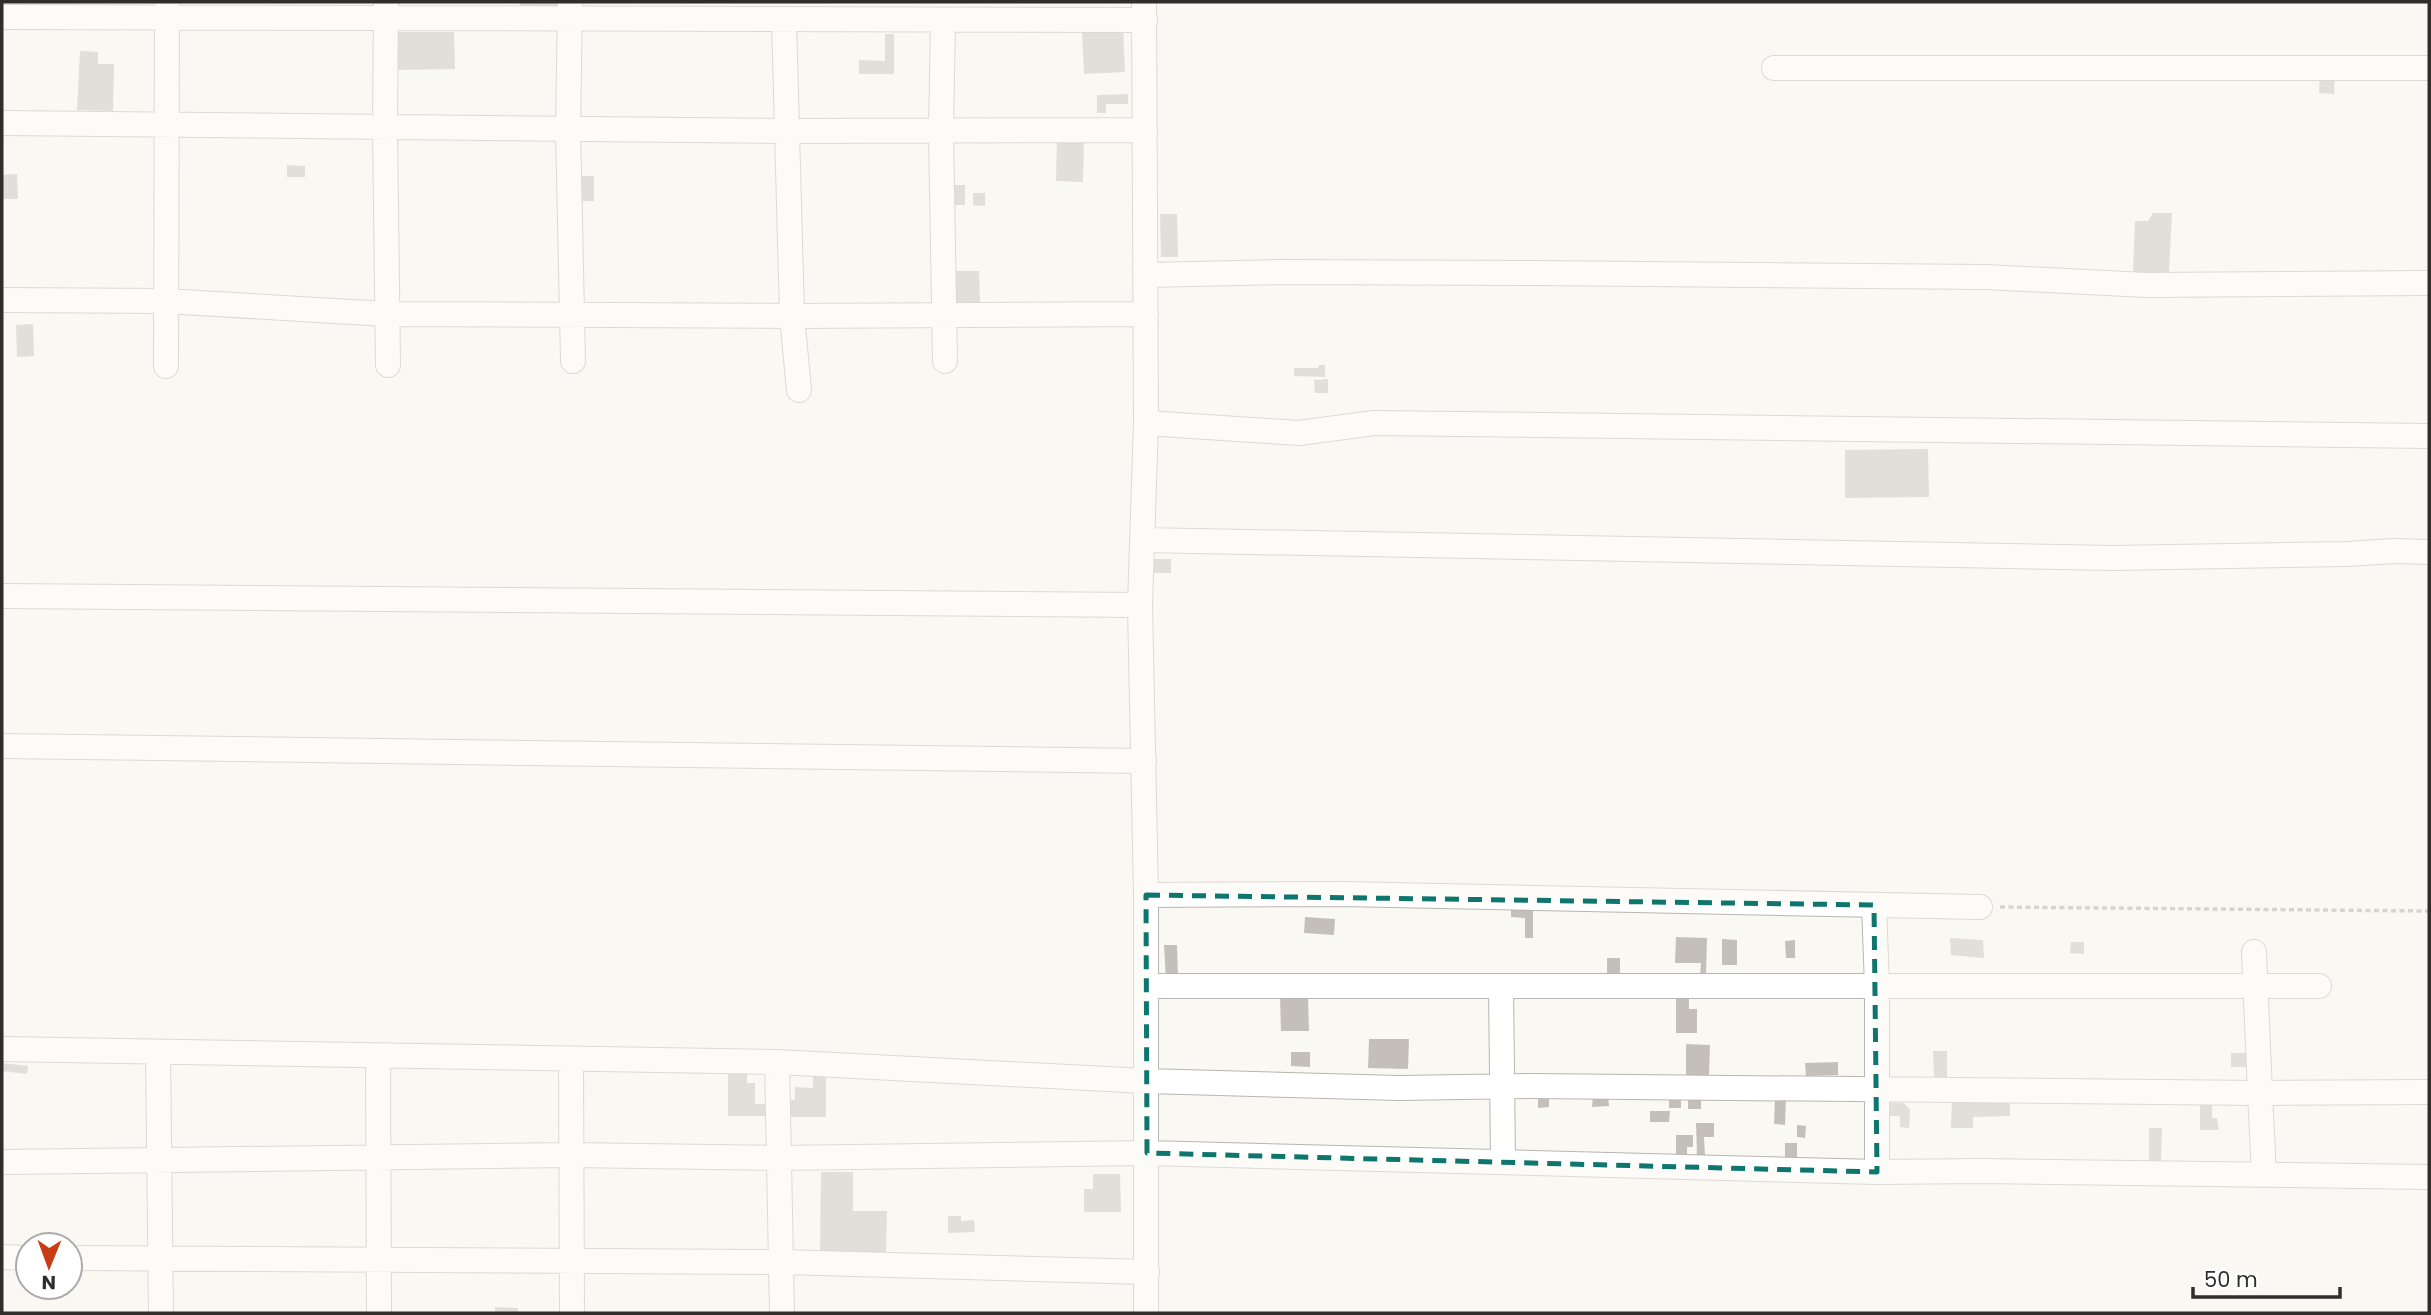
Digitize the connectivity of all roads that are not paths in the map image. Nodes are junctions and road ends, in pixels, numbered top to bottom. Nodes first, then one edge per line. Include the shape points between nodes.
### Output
1 (167, 10) edge
2 (387, 10) edge
3 (569, 10) edge
4 (1144, 11) edge
5 (2, 17) edge
6 (784, 19) junction
7 (943, 20) junction
8 (1774, 68) dead end
9 (2429, 68) edge
10 (2, 123) edge
11 (168, 125) junction
12 (385, 127) junction
13 (568, 129) junction
14 (1145, 130) junction
15 (787, 131) junction
16 (941, 132) junction
17 (1146, 275) junction
18 (2429, 284) edge
19 (2, 300) edge
20 (165, 301) junction
21 (386, 314) junction
22 (1146, 314) junction
23 (572, 315) junction
24 (944, 315) junction
25 (792, 316) junction
26 (573, 361) dead end
27 (945, 361) dead end
28 (388, 365) dead end
29 (166, 366) dead end
30 (799, 390) dead end
31 (1146, 424) junction
32 (2429, 436) edge
33 (1142, 540) junction
34 (2429, 552) edge
35 (2, 596) edge
36 (1140, 605) junction
37 (2, 746) edge
38 (1144, 761) junction
39 (1146, 895) junction
40 (1874, 905) junction
41 (1980, 907) road end
42 (2254, 952) dead end
43 (1146, 986) junction
44 (1501, 986) junction
45 (1877, 986) junction
46 (2254, 986) junction
47 (2319, 986) dead end
48 (2, 1049) edge
49 (158, 1052) junction
50 (378, 1057) junction
51 (570, 1059) junction
52 (777, 1062) junction
53 (1146, 1081) junction
54 (1503, 1087) junction
55 (1877, 1091) junction
56 (2429, 1092) edge
57 (2260, 1093) junction
58 (1147, 1153) junction
59 (571, 1155) junction
60 (377, 1157) junction
61 (160, 1158) junction
62 (779, 1158) junction
63 (2, 1161) edge
64 (1503, 1161) junction
65 (1877, 1172) junction
66 (2264, 1175) junction
67 (2429, 1177) edge
68 (84, 1258) edge
69 (161, 1259) junction
70 (378, 1261) junction
71 (572, 1262) junction
72 (782, 1262) junction
73 (1147, 1272) junction
74 (161, 1313) edge
75 (379, 1313) edge
76 (572, 1313) edge
77 (782, 1313) edge
78 (1146, 1313) edge

1 - 2 street
1 - 5 street
1 - 11 street
2 - 3 street
2 - 12 street
3 - 6 street
3 - 13 street
4 - 7 street
4 - 14 street
6 - 7 street
6 - 15 street
7 - 16 street
8 - 9 street
10 - 11 street
11 - 12 street
11 - 20 street
12 - 13 street
12 - 21 street
13 - 15 street
13 - 23 street
14 - 16 street
14 - 17 street
15 - 16 street
15 - 25 street
16 - 24 street
17 - 18 street via 1535,273 1986,277 2146,285
17 - 22 street
19 - 20 street
20 - 21 street
20 - 29 street
21 - 23 street
21 - 28 street
22 - 24 street
22 - 31 street
23 - 25 street
23 - 26 street
24 - 25 street
24 - 27 street
25 - 30 street
31 - 32 street via 1298,433 1374,423
31 - 33 street
33 - 34 street via 2114,558
33 - 36 street
35 - 36 street
36 - 38 street
37 - 38 street
38 - 39 street
39 - 40 street via 1357,894
39 - 43 street
40 - 41 street
40 - 45 street
42 - 46 street
43 - 44 street
43 - 53 street
44 - 45 street
44 - 54 street
45 - 46 street
45 - 55 street
46 - 47 street
46 - 57 street
48 - 49 street
49 - 50 street
49 - 61 street
50 - 51 street
50 - 60 street
51 - 52 street
51 - 59 street
52 - 53 street
52 - 62 street
53 - 54 street
53 - 58 street
54 - 55 street
54 - 64 street
55 - 57 street
55 - 65 street
56 - 57 street
57 - 66 street
58 - 62 street
58 - 64 street
58 - 73 street
59 - 60 street
59 - 62 street
59 - 71 street
60 - 61 street
60 - 70 street
61 - 63 street
61 - 69 street
62 - 72 street
64 - 65 street
65 - 66 street
66 - 67 street
68 - 69 street
69 - 70 street
69 - 74 street
70 - 71 street
70 - 75 street
71 - 72 street
71 - 76 street
72 - 73 street
72 - 77 street
73 - 78 street

